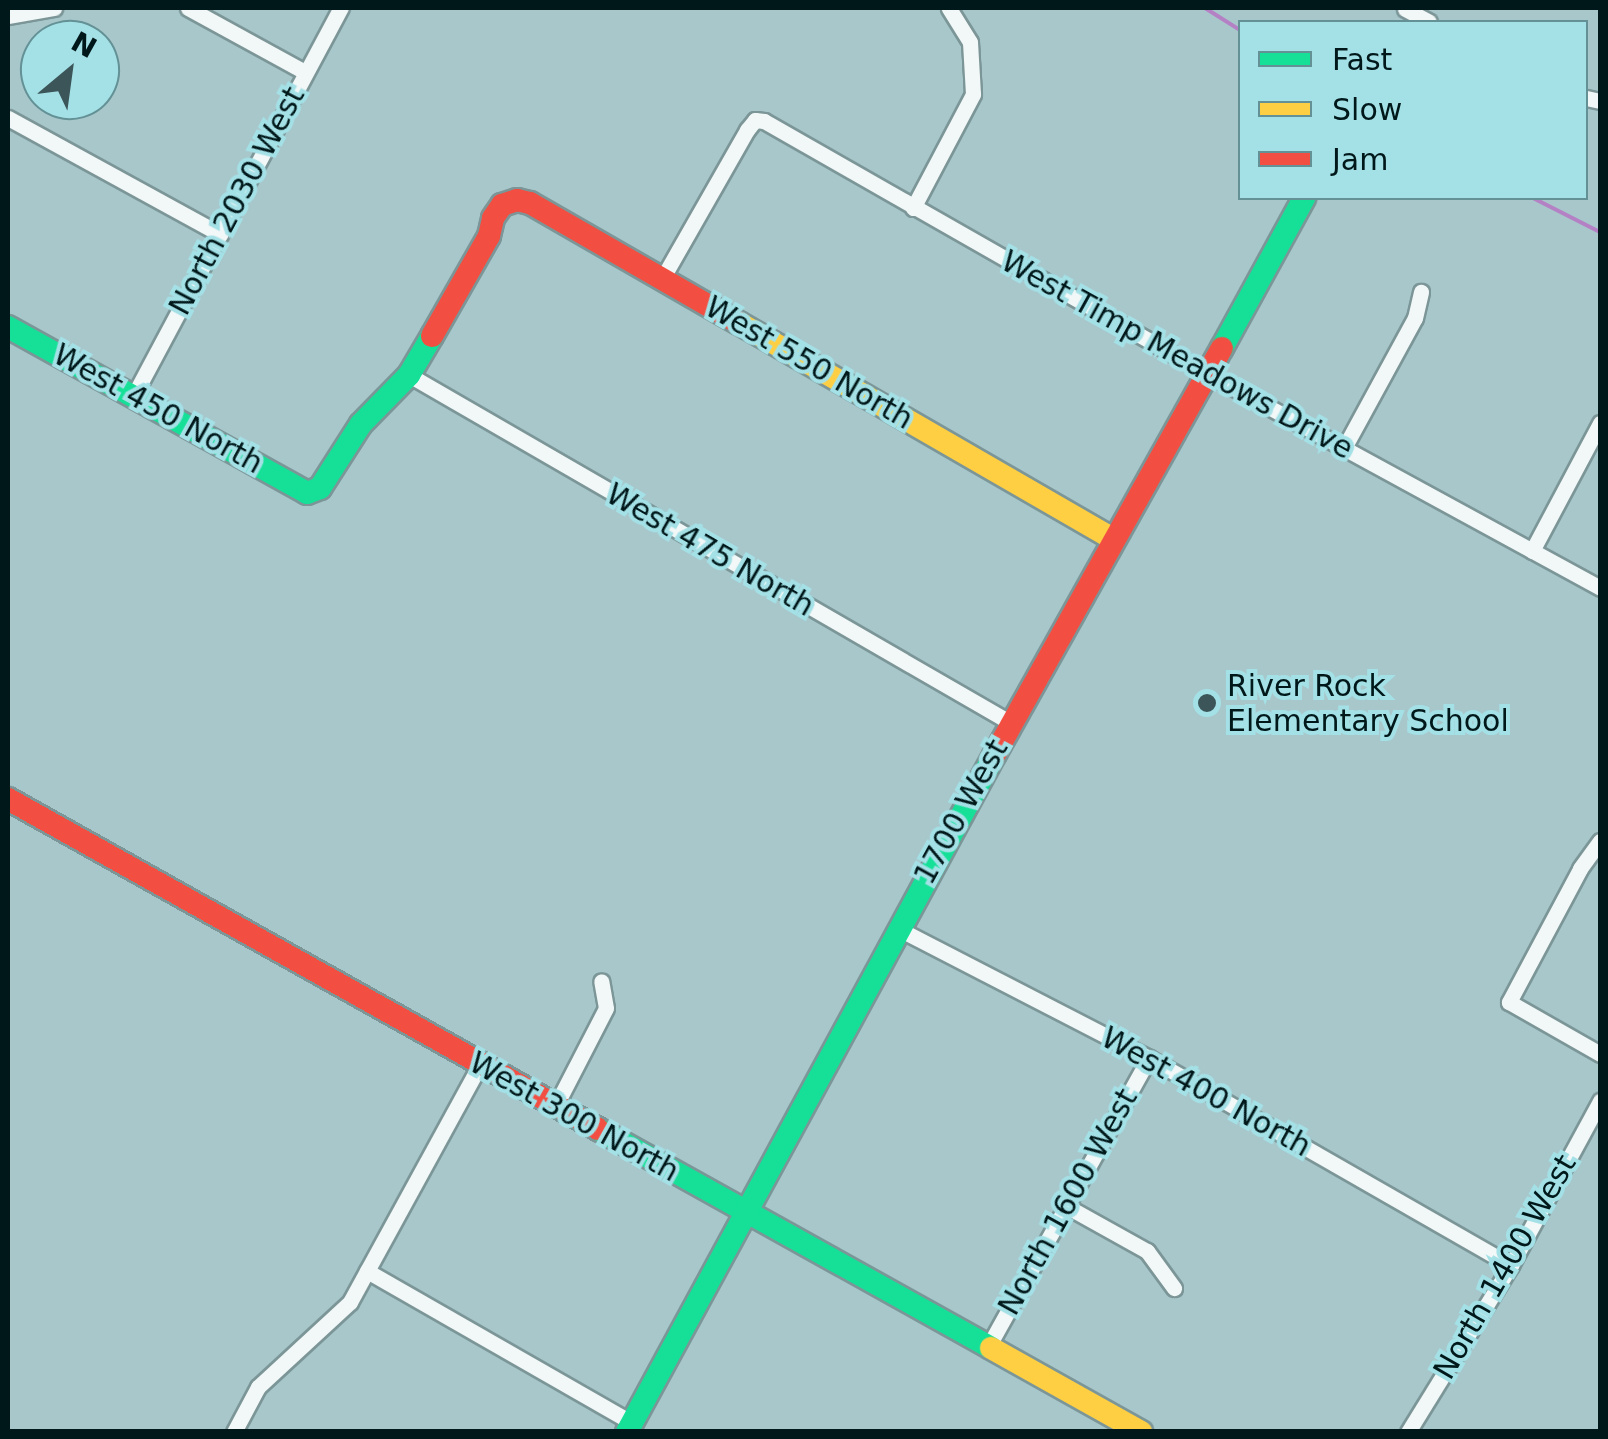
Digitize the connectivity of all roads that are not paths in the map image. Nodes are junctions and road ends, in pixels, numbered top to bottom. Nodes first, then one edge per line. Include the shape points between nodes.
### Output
1 (54, 8) edge
2 (188, 8) edge
3 (341, 8) edge
4 (948, 8) edge
5 (8, 16) edge
6 (305, 72) junction
7 (8, 118) edge
8 (1303, 200) edge
9 (914, 208) junction
10 (220, 234) junction
11 (662, 279) junction
12 (1422, 292) dead end
13 (8, 326) edge
14 (1208, 374) junction
15 (409, 375) junction
16 (134, 395) junction
17 (1600, 423) edge
18 (1344, 448) junction
19 (1113, 539) junction
20 (1532, 550) junction
21 (1600, 588) edge
22 (1011, 722) junction
23 (8, 799) edge
24 (1600, 841) edge
25 (896, 928) junction
26 (601, 981) dead end
27 (1600, 1054) edge
28 (1148, 1058) junction
29 (480, 1064) junction
30 (1600, 1101) edge
31 (555, 1107) junction
32 (1066, 1206) junction
33 (746, 1213) junction
34 (1511, 1265) junction
35 (367, 1271) junction
36 (1174, 1288) dead end
37 (988, 1347) junction
38 (629, 1427) edge
39 (234, 1432) edge
40 (1141, 1432) edge
41 (1408, 1432) edge

1 - 5 street
2 - 6 street
3 - 6 street, North 2030 West
4 - 9 street via 970,42 974,77 968,109
6 - 10 street, North 2030 West
7 - 10 street
8 - 14 street, 1700 West
9 - 11 street, West Timp Meadows Drive via 755,120
9 - 14 street, West Timp Meadows Drive
10 - 16 street, North 2030 West
11 - 15 street, West 550 North via 530,203 502,205
11 - 19 street, West 550 North
12 - 18 street via 1415,318
13 - 16 street, West 450 North
14 - 18 street, West Timp Meadows Drive
14 - 19 street, 1700 West
15 - 16 street, West 450 North via 361,424 320,488 307,493
15 - 22 street, West 475 North
17 - 20 street
18 - 20 street, West Timp Meadows Drive
19 - 22 street, 1700 West
20 - 21 street, West Timp Meadows Drive
22 - 25 street, 1700 West
23 - 29 street, West 300 North
24 - 27 street via 1509,1002
25 - 28 street, West 400 North
25 - 33 street, 1700 West
26 - 31 street via 606,1008
28 - 32 street, North 1600 West
28 - 34 street, West 400 North
29 - 31 street, West 300 North
29 - 35 street
30 - 34 street, North 1400 West
31 - 33 street, West 300 North
32 - 36 street via 1147,1252
32 - 37 street, North 1600 West
33 - 37 street, West 300 North
33 - 38 street, 1700 West
34 - 41 street, North 1400 West
35 - 38 street
35 - 39 street via 350,1302 258,1387
37 - 40 street, West 300 North

